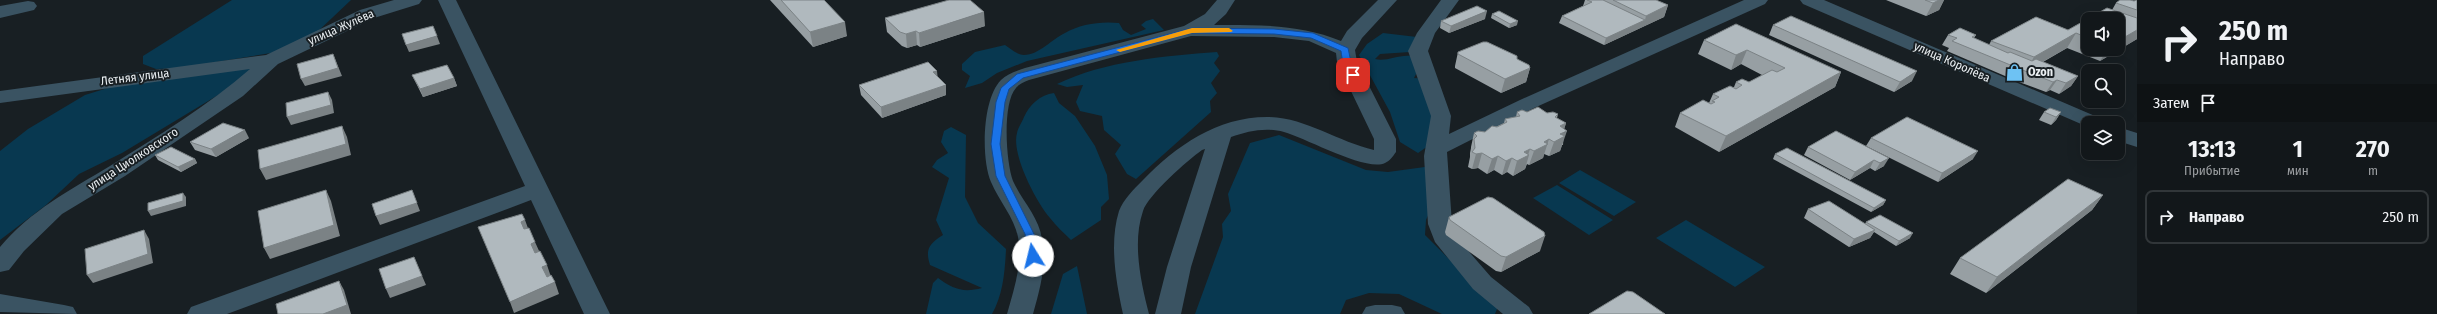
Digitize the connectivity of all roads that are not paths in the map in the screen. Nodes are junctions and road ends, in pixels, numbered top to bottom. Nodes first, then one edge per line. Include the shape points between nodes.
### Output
1 (413, 0) edge
2 (447, 0) edge
3 (1226, 0) edge
4 (1388, 0) edge
5 (1450, 0) edge
6 (1759, 0) edge
7 (1809, 0) edge
8 (28, 6) dead end
9 (0, 12) edge
10 (1192, 30) junction
11 (1345, 50) junction
12 (271, 60) junction
13 (0, 97) edge
14 (2081, 117) edge
15 (1221, 133) junction
16 (2125, 136) edge
17 (2137, 141) edge
18 (1435, 149) junction
19 (537, 190) junction
20 (0, 264) edge
21 (0, 303) edge
22 (1135, 313) edge
23 (64, 314) edge
24 (200, 314) edge
25 (597, 314) edge
26 (1020, 314) edge
27 (1168, 314) edge
28 (1376, 314) edge
29 (1392, 314) edge
30 (1520, 314) edge

1 - 12 street, улица Жулёва via 367,14
2 - 19 street
3 - 10 street via 1223,7 1208,21
4 - 11 street via 1354,35
5 - 18 street via 1426,33 1418,51 1440,116
6 - 18 street via 1527,104
7 - 14 street, улица Королёва
8 - 9 street
10 - 11 street via 1274,31 1313,36
10 - 26 street via 1042,69 1020,76 1005,88 995,144 997,157 1001,176 1030,234 1033,256 1030,281
11 - 15 street via 1347,62 1385,139 1385,152 1378,158 1357,154 1315,135 1267,122 1241,125
12 - 13 street, Летняя улица via 61,86
12 - 20 street, улица Циолковского via 236,92 117,171 54,209 15,245
15 - 22 street via 1190,148 1150,185 1131,210 1128,284
15 - 27 street via 1179,267
16 - 17 street
18 - 30 street via 1440,224 1447,242 1482,283
19 - 24 street
19 - 25 street
21 - 23 street
28 - 29 street

